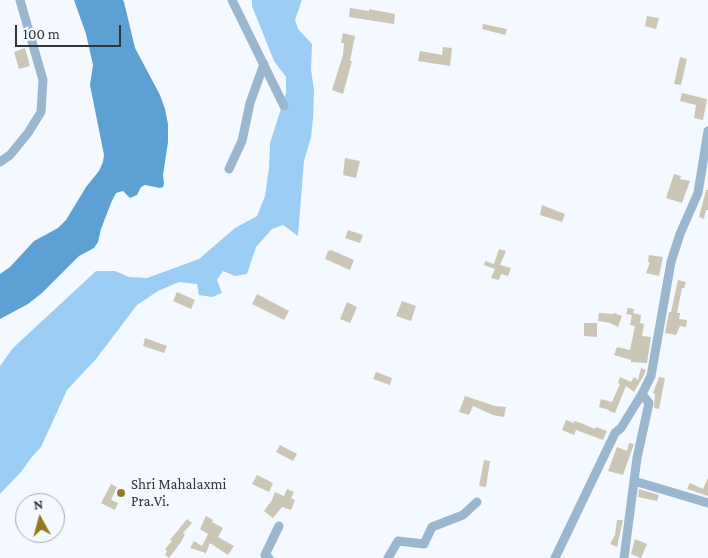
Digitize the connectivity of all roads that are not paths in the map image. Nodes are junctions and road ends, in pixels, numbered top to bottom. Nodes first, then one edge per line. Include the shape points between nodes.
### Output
1 (20, 0) edge
2 (232, 0) edge
3 (264, 64) junction
4 (284, 106) dead end
5 (708, 131) edge
6 (0, 162) edge
7 (229, 169) dead end
8 (642, 394) junction
9 (634, 481) junction
10 (477, 502) dead end
11 (708, 503) edge
12 (279, 526) dead end
13 (266, 557) edge
14 (388, 558) edge
15 (555, 558) edge
16 (624, 558) edge

1 - 6 street via 43,80 41,112 10,155
2 - 3 street
3 - 4 street
3 - 7 street via 250,103 242,141
5 - 8 street via 698,193 671,262 651,376
8 - 9 street via 649,402
8 - 15 street via 621,428 614,433
9 - 11 street
9 - 16 street
10 - 14 street via 463,516 432,527 424,544 398,541
12 - 13 street

